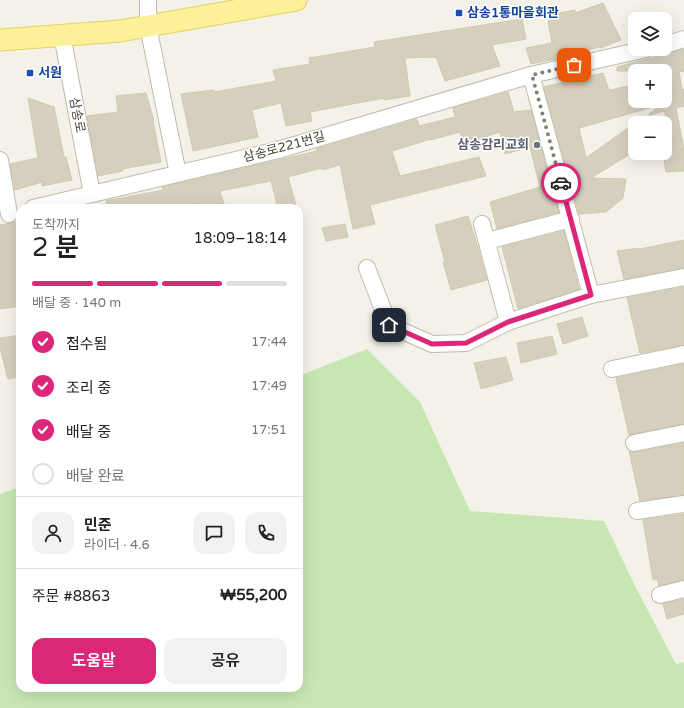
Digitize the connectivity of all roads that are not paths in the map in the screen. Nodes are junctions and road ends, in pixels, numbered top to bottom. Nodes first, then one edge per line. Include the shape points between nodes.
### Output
1 (148, 0) edge
2 (296, 0) edge
3 (148, 26) junction
4 (62, 35) junction
5 (684, 39) edge
6 (0, 40) edge
7 (672, 43) edge
8 (628, 53) edge
9 (532, 75) junction
10 (0, 160) edge
11 (178, 174) junction
12 (92, 194) junction
13 (50, 204) edge
14 (10, 213) edge
15 (571, 218) junction
16 (482, 224) dead end
17 (487, 241) junction
18 (367, 268) dead end
19 (684, 277) edge
20 (591, 295) junction
21 (508, 322) junction
22 (684, 354) edge
23 (612, 368) dead end
24 (684, 433) edge
25 (634, 443) dead end
26 (684, 504) edge
27 (637, 511) dead end
28 (684, 589) edge
29 (660, 595) dead end

1 - 3 street
2 - 3 main road
3 - 4 main road via 120,31
3 - 11 street
4 - 6 main road
4 - 12 street, 삼송로
5 - 7 street
8 - 9 street, 삼송로221번길
9 - 11 street, 삼송로221번길 via 278,150
9 - 15 street
10 - 14 street
11 - 12 street, 삼송로221번길
12 - 13 street, 삼송로221번길
15 - 17 street
15 - 20 street
16 - 17 street
17 - 21 street
18 - 21 street via 389,325 432,344 466,343
19 - 20 street
20 - 21 street
22 - 23 street
24 - 25 street
26 - 27 street
28 - 29 street

